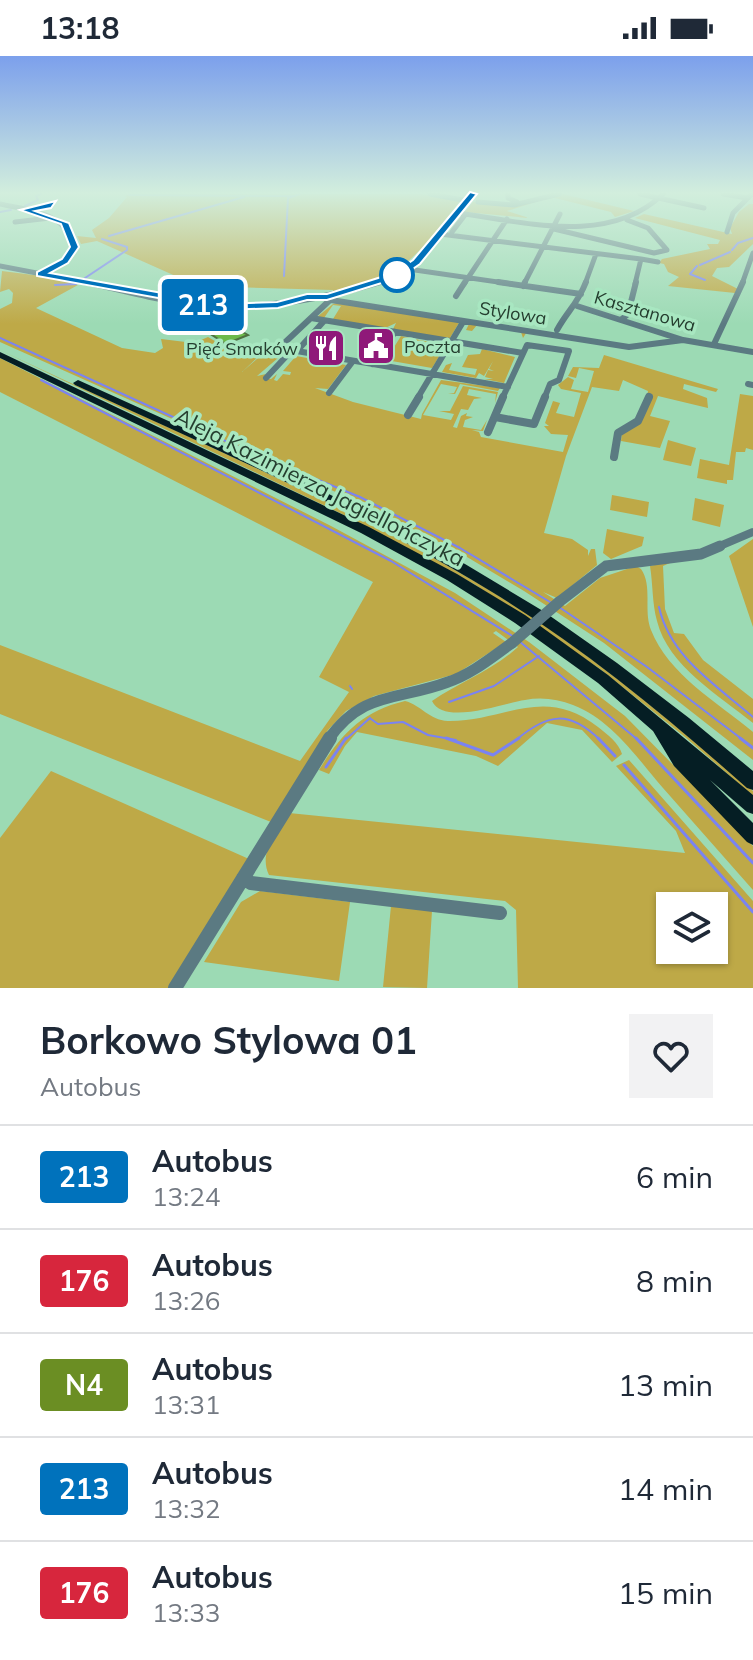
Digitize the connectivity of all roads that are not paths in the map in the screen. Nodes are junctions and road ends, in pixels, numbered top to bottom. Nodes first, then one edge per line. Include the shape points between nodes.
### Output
1 (70, 237) edge
2 (437, 237) edge
3 (466, 237) edge
4 (494, 237) edge
5 (548, 237) edge
6 (597, 237) edge
7 (656, 237) edge
8 (492, 241) junction
9 (543, 247) junction
10 (753, 253) edge
11 (596, 254) junction
12 (641, 259) junction
13 (658, 262) dead end
14 (0, 266) edge
15 (408, 269) junction
16 (40, 274) junction
17 (468, 278) junction
18 (523, 286) junction
19 (581, 294) junction
20 (456, 296) dead end
21 (333, 298) junction
22 (577, 306) junction
23 (311, 318) junction
24 (622, 319) junction
25 (324, 321) junction
26 (463, 322) dead end
27 (557, 330) dead end
28 (395, 332) junction
29 (683, 340) junction
30 (451, 341) junction
31 (714, 344) junction
32 (0, 347) edge
33 (294, 350) junction
34 (753, 352) edge
35 (523, 353) junction
36 (0, 355) edge
37 (353, 361) junction
38 (372, 364) junction
39 (432, 374) junction
40 (266, 378) dead end
41 (508, 387) junction
42 (329, 393) dead end
43 (649, 397) dead end
44 (408, 415) dead end
45 (495, 417) junction
46 (488, 432) dead end
47 (614, 457) dead end
48 (753, 532) edge
49 (654, 719) junction
50 (752, 781) edge
51 (753, 806) edge
52 (753, 836) edge
53 (243, 878) junction
54 (500, 913) dead end
55 (175, 988) edge

1 - 16 street via 74,247 65,261
2 - 15 street
3 - 8 street
4 - 8 street
5 - 9 street
6 - 7 street via 654,253 667,250
8 - 9 street
8 - 17 street
9 - 11 street
9 - 18 street
10 - 31 street
11 - 12 street
11 - 19 street
12 - 13 street
12 - 24 street via 628,314
14 - 16 street
15 - 17 street
15 - 21 street
16 - 21 street via 217,307
17 - 18 street
17 - 20 street
18 - 19 street
19 - 22 street
21 - 23 street
21 - 29 street, Stylowa via 629,347
22 - 24 street, Kasztanowa
22 - 27 street
23 - 25 street
23 - 33 street via 279,348
24 - 29 street, Kasztanowa
25 - 28 street
25 - 33 street
26 - 30 street
28 - 30 street
28 - 38 street
29 - 31 street, Kasztanowa
30 - 35 street
30 - 39 street
31 - 34 street, Kasztanowa
32 - 50 highway, Aleja Kazimierza Jagiellończyka via 374,521 461,567 596,655
33 - 37 street
33 - 40 street
35 - 41 street
35 - 45 street via 527,345 569,351 534,424
36 - 49 highway, Aleja Kazimierza Jagiellończyka via 420,559 520,619
37 - 38 street
37 - 42 street
38 - 39 street
39 - 41 street
39 - 44 street
41 - 45 street
43 - 47 street via 638,421 618,433
45 - 46 street
48 - 53 street, bridge via 714,551 606,566 487,663 447,683 378,700 353,712 336,729
49 - 51 highway, Aleja Kazimierza Jagiellończyka
49 - 52 highway via 680,761
53 - 54 street
53 - 55 street

